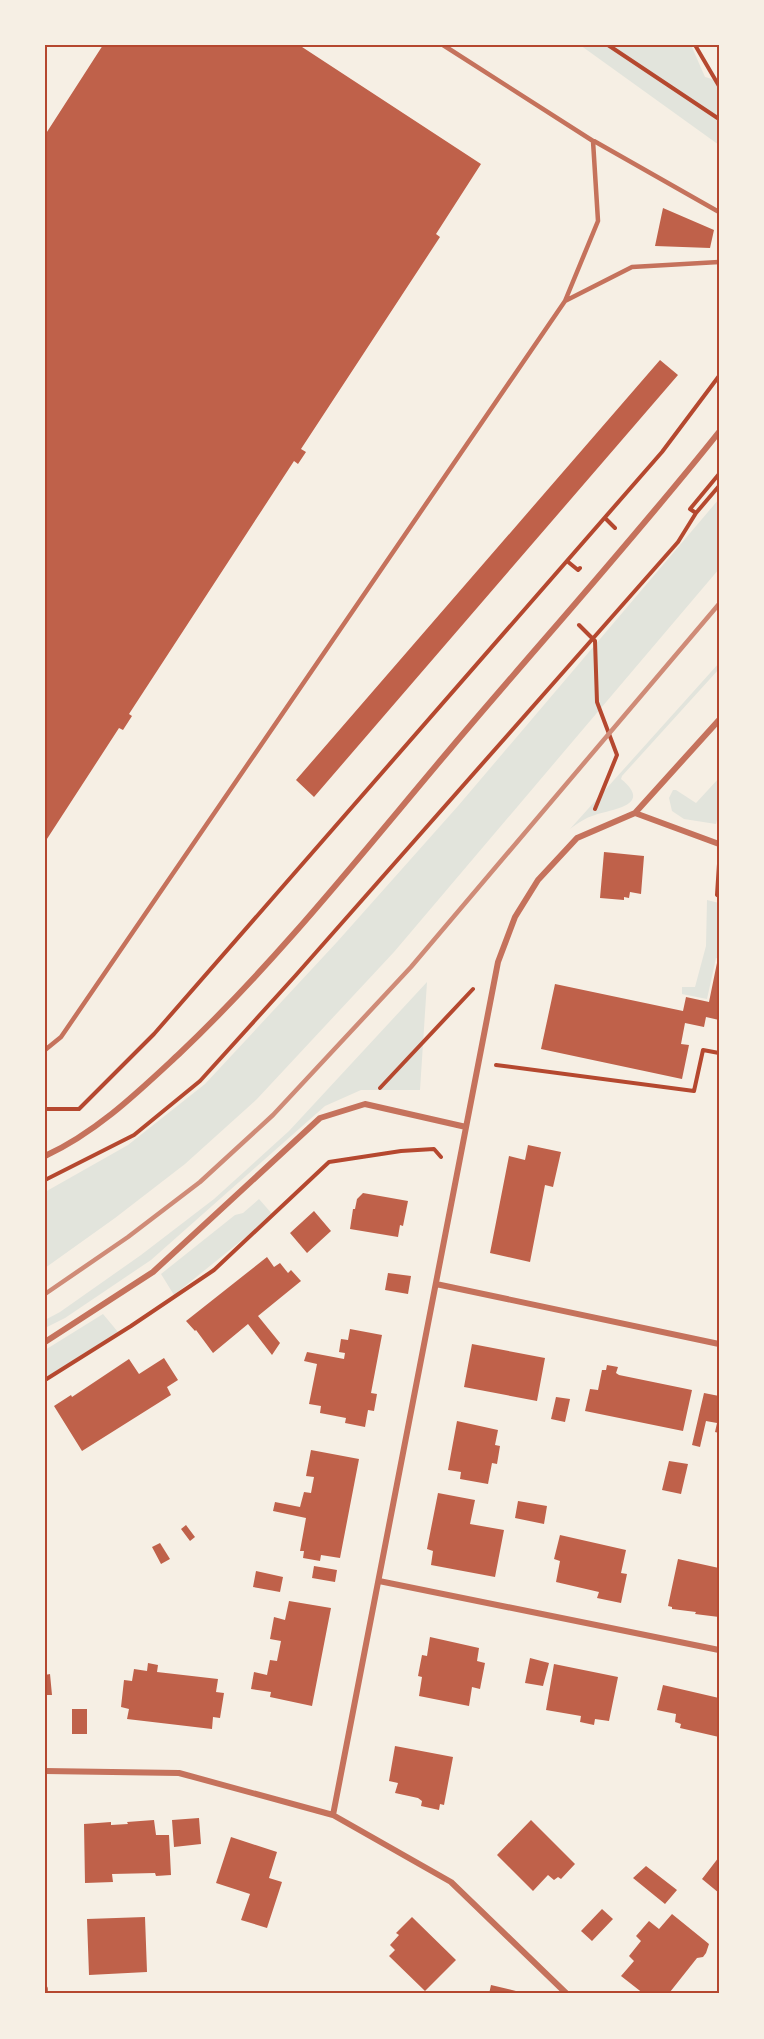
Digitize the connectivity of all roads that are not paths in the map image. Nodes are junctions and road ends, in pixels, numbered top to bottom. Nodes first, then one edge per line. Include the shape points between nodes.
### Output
1 (443, 45) edge
2 (593, 141) junction
3 (719, 212) edge
4 (719, 262) edge
5 (565, 301) junction
6 (719, 432) edge
7 (719, 720) edge
8 (635, 813) junction
9 (719, 844) edge
10 (45, 1050) edge
11 (466, 1127) junction
12 (45, 1156) edge
13 (436, 1284) junction
14 (45, 1342) edge
15 (719, 1344) edge
16 (379, 1581) junction
17 (719, 1650) edge
18 (45, 1771) edge
19 (333, 1815) junction
20 (45, 1989) edge
21 (45, 1994) edge
22 (567, 1994) edge

1 - 2 lane
2 - 3 lane
2 - 5 lane via 597,221
4 - 5 lane via 632,267
5 - 10 lane via 61,1036
6 - 12 street via 663,504 566,612 333,889 216,1018 122,1107
7 - 8 street
8 - 9 street
8 - 11 street via 577,838 538,880 515,917 498,962
11 - 13 street
11 - 14 street via 365,1104 320,1118 153,1272
13 - 15 street
13 - 16 street
16 - 17 street
16 - 19 street
18 - 19 street via 179,1773
19 - 22 street via 451,1882
20 - 21 street

